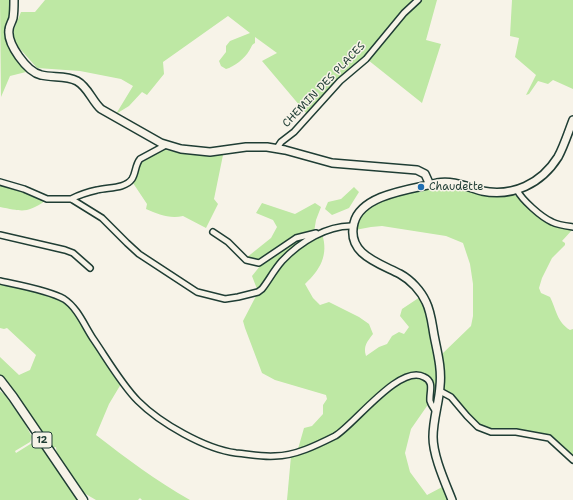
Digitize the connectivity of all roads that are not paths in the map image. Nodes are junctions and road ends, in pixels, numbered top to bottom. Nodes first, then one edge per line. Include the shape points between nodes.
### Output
1 (14, 0) edge
2 (418, 0) edge
3 (573, 120) edge
4 (166, 145) junction
5 (277, 148) junction
6 (0, 182) edge
7 (430, 185) junction
8 (517, 190) junction
9 (71, 199) junction
10 (354, 226) junction
11 (573, 227) edge
12 (212, 232) dead end
13 (323, 232) junction
14 (0, 235) edge
15 (90, 268) dead end
16 (0, 281) edge
17 (0, 380) edge
18 (440, 391) junction
19 (436, 412) junction
20 (573, 460) edge
21 (83, 500) edge
22 (452, 500) edge

1 - 4 main road via 10,40 28,67 40,75 69,78 78,82 101,109
2 - 5 street, CHEMIN DES PLACES via 366,59 340,80
3 - 8 main road via 563,147 552,164 535,181
4 - 5 main road via 210,152 246,147
4 - 9 street via 137,162 128,183
5 - 7 main road via 332,163 416,170 425,174
6 - 9 street via 47,199
7 - 8 main road via 448,182 494,193
7 - 10 main road via 370,202 359,213
8 - 11 street via 548,220 562,226
9 - 13 street via 95,213 139,254 184,284 197,292 225,298 258,292 282,261 296,248
10 - 13 street
10 - 18 main road via 355,240 363,254 408,280 426,302 440,365
12 - 13 street via 228,242 246,260 259,263 296,238
14 - 15 street via 65,250 73,253
16 - 19 street via 56,295 71,304 100,350 139,402 180,432 225,451 276,456 312,446 342,431 382,393 412,375 419,374 428,380 432,391 430,400
17 - 21 main road, 12
18 - 19 main road
18 - 20 street via 451,397 478,427 491,432 516,432 549,438
19 - 22 main road via 434,447

